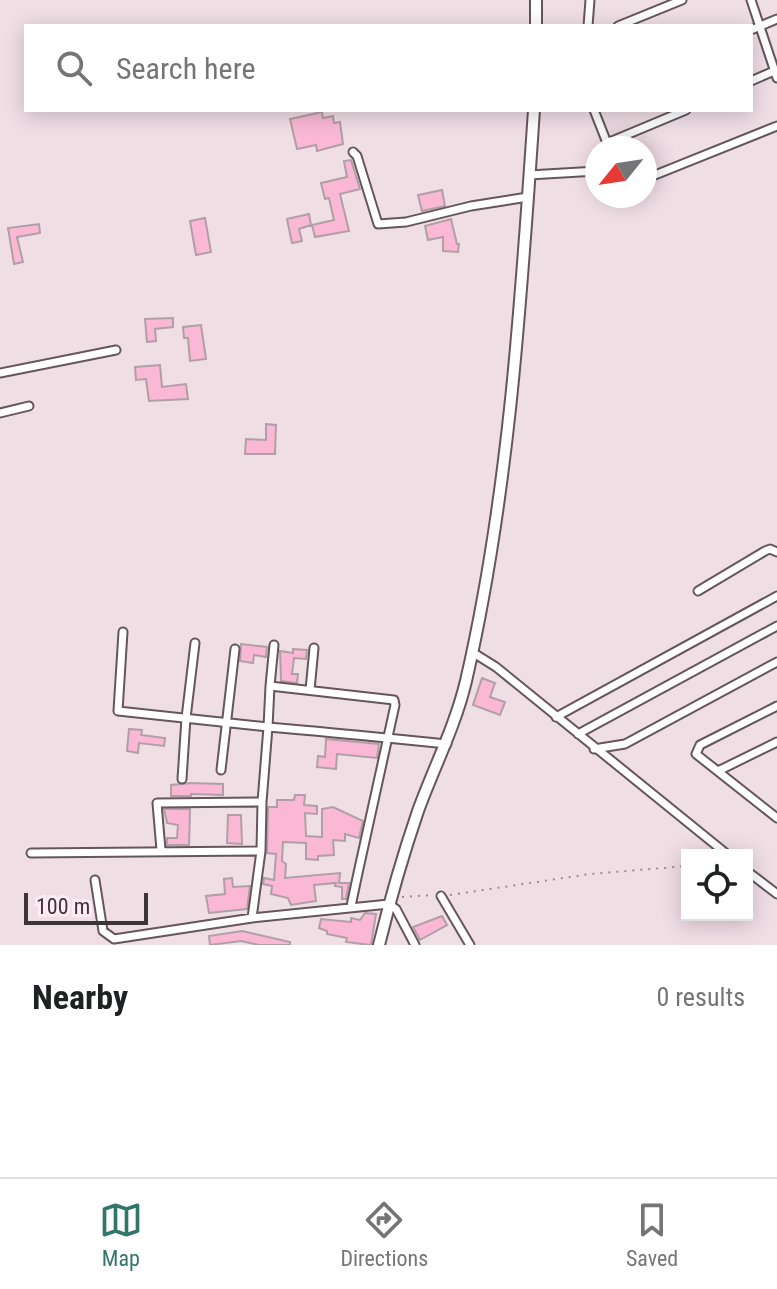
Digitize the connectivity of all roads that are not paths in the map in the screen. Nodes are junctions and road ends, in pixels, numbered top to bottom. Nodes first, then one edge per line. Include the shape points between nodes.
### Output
1 (536, 0) edge
2 (590, 0) edge
3 (682, 0) edge
4 (751, 0) edge
5 (777, 19) edge
6 (536, 24) edge
7 (588, 24) edge
8 (623, 24) edge
9 (755, 28) edge
10 (776, 75) edge
11 (753, 81) edge
12 (534, 112) edge
13 (595, 112) edge
14 (682, 112) edge
15 (777, 126) edge
16 (604, 136) edge
17 (628, 136) edge
18 (353, 152) dead end
19 (585, 172) edge
20 (657, 174) edge
21 (529, 175) junction
22 (528, 197) junction
23 (116, 350) dead end
24 (0, 373) edge
25 (29, 406) dead end
26 (0, 413) edge
27 (777, 552) edge
28 (698, 591) dead end
29 (777, 596) edge
30 (777, 626) edge
31 (123, 632) dead end
32 (195, 643) dead end
33 (274, 645) dead end
34 (314, 648) dead end
35 (235, 649) dead end
36 (472, 652) junction
37 (777, 662) edge
38 (270, 686) junction
39 (310, 690) junction
40 (777, 706) edge
41 (556, 717) junction
42 (186, 718) junction
43 (227, 720) junction
44 (268, 727) junction
45 (578, 734) junction
46 (387, 738) junction
47 (777, 742) edge
48 (447, 744) junction
49 (594, 749) junction
50 (221, 770) dead end
51 (718, 771) junction
52 (182, 779) dead end
53 (262, 802) junction
54 (777, 818) edge
55 (720, 849) edge
56 (161, 850) junction
57 (261, 851) junction
58 (31, 853) dead end
59 (753, 876) edge
60 (95, 880) dead end
61 (777, 894) edge
62 (441, 896) road end
63 (389, 904) junction
64 (351, 906) junction
65 (252, 918) junction
66 (379, 945) edge
67 (415, 945) edge
68 (470, 945) edge

1 - 6 street
2 - 7 street
3 - 8 street
4 - 9 street
5 - 9 street
9 - 10 street
10 - 11 street
12 - 21 street
13 - 16 street
14 - 17 street
15 - 20 street
18 - 22 street via 378,224
19 - 21 street
21 - 22 street
22 - 36 street via 519,325 486,592
23 - 24 street
25 - 26 street
27 - 28 street via 765,551
29 - 41 street
30 - 45 street
31 - 42 street via 118,711
32 - 42 street
33 - 38 street
34 - 39 street
35 - 43 street
36 - 41 street
36 - 48 street
37 - 49 street via 625,744
38 - 39 street
38 - 44 street
39 - 46 street via 394,700
40 - 51 street via 700,745 696,754
41 - 45 street
42 - 43 street
42 - 52 street
43 - 44 street
43 - 50 street
44 - 46 street
44 - 53 street
45 - 49 street
46 - 48 street
46 - 64 street
47 - 51 street
48 - 63 street via 419,808
49 - 55 street
51 - 54 street
53 - 56 street via 157,803
53 - 57 street
56 - 57 street
56 - 58 street
57 - 65 street
59 - 61 street
60 - 65 street via 103,931 114,939
62 - 68 street
63 - 64 street
63 - 66 street
63 - 67 street
64 - 65 street

